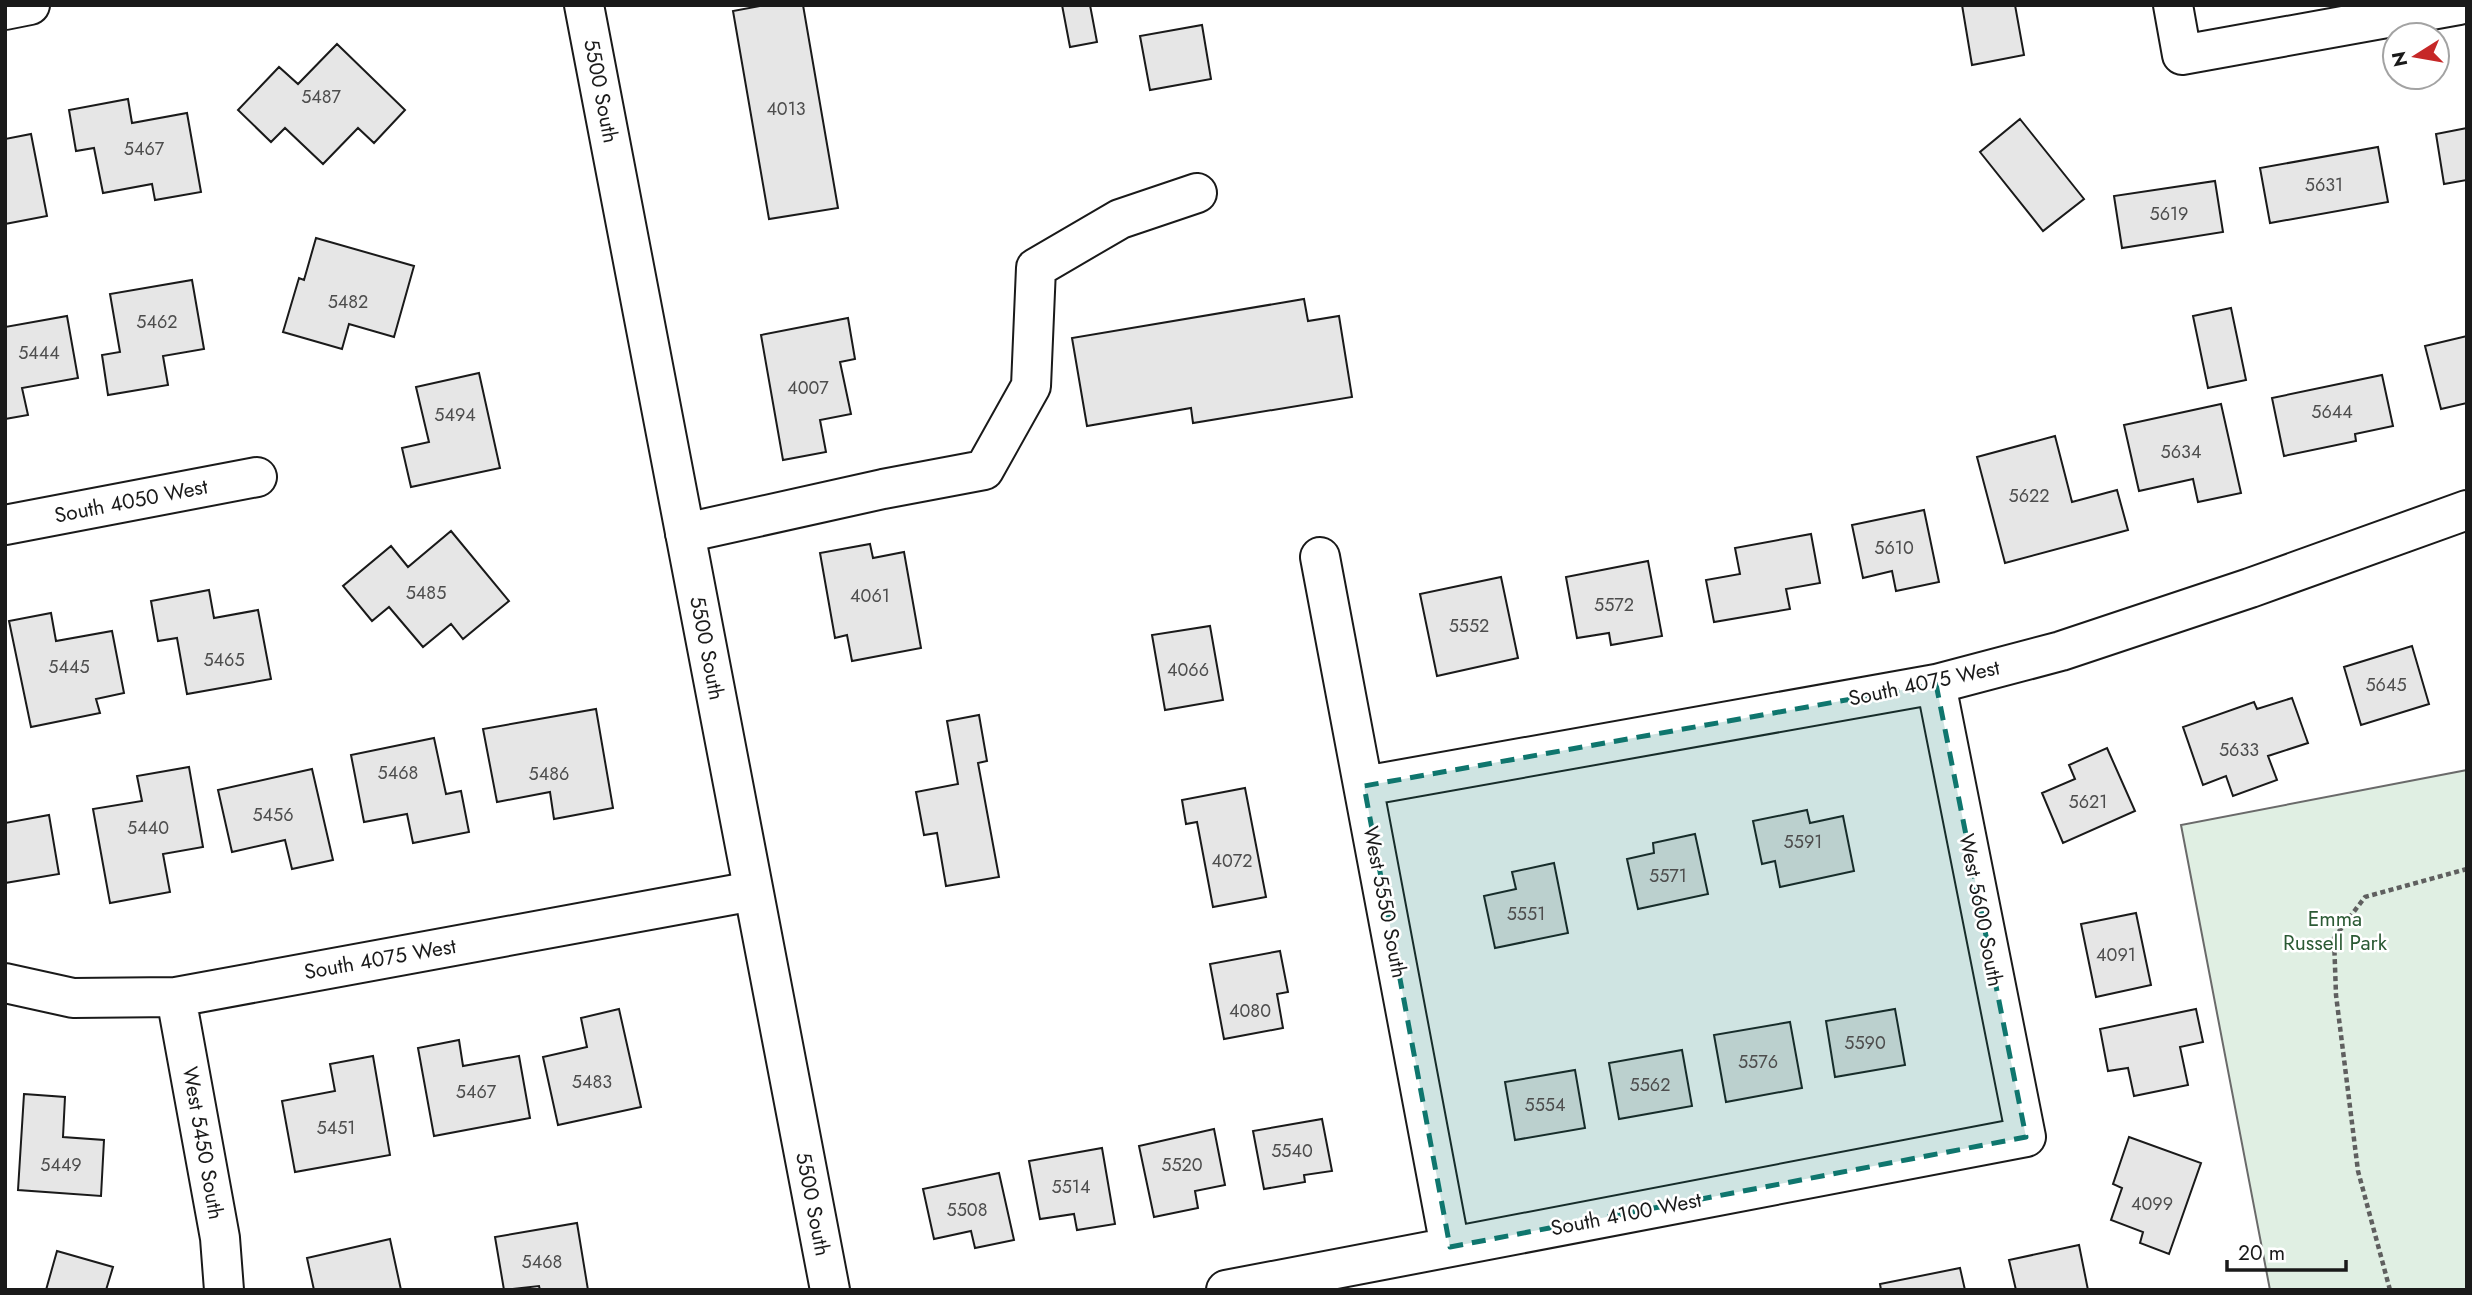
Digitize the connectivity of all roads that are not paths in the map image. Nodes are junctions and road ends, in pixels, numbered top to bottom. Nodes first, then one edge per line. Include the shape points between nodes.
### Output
1 (30, 5) edge
2 (584, 5) edge
3 (2173, 5) edge
4 (2459, 5) edge
5 (5, 10) edge
6 (1197, 193) dead end
7 (257, 477) dead end
8 (2467, 510) edge
9 (5, 525) edge
10 (685, 533) junction
11 (1320, 558) dead end
12 (1936, 684) junction
13 (1364, 786) junction
14 (753, 891) junction
15 (5, 983) edge
16 (176, 997) junction
17 (2026, 1137) joint
18 (1450, 1247) junction
19 (224, 1290) edge
20 (830, 1290) edge
21 (1226, 1290) edge

1 - 5 street
2 - 10 street, 5500 South
3 - 4 street via 2182,55
6 - 10 street via 1121,219 1037,268 1031,386 984,470
7 - 9 street, South 4050 West
8 - 12 street, South 4075 West via 2061,651
10 - 14 street, 5500 South
11 - 13 street, West 5550 South
12 - 13 street, South 4075 West
12 - 17 street, West 5600 South
13 - 18 street, West 5550 South
14 - 16 street, South 4075 West
14 - 20 street, 5500 South
15 - 16 street, South 4075 West via 73,998
16 - 19 street, West 5450 South via 220,1238
17 - 18 street, South 4100 West
18 - 21 street, South 4100 West

